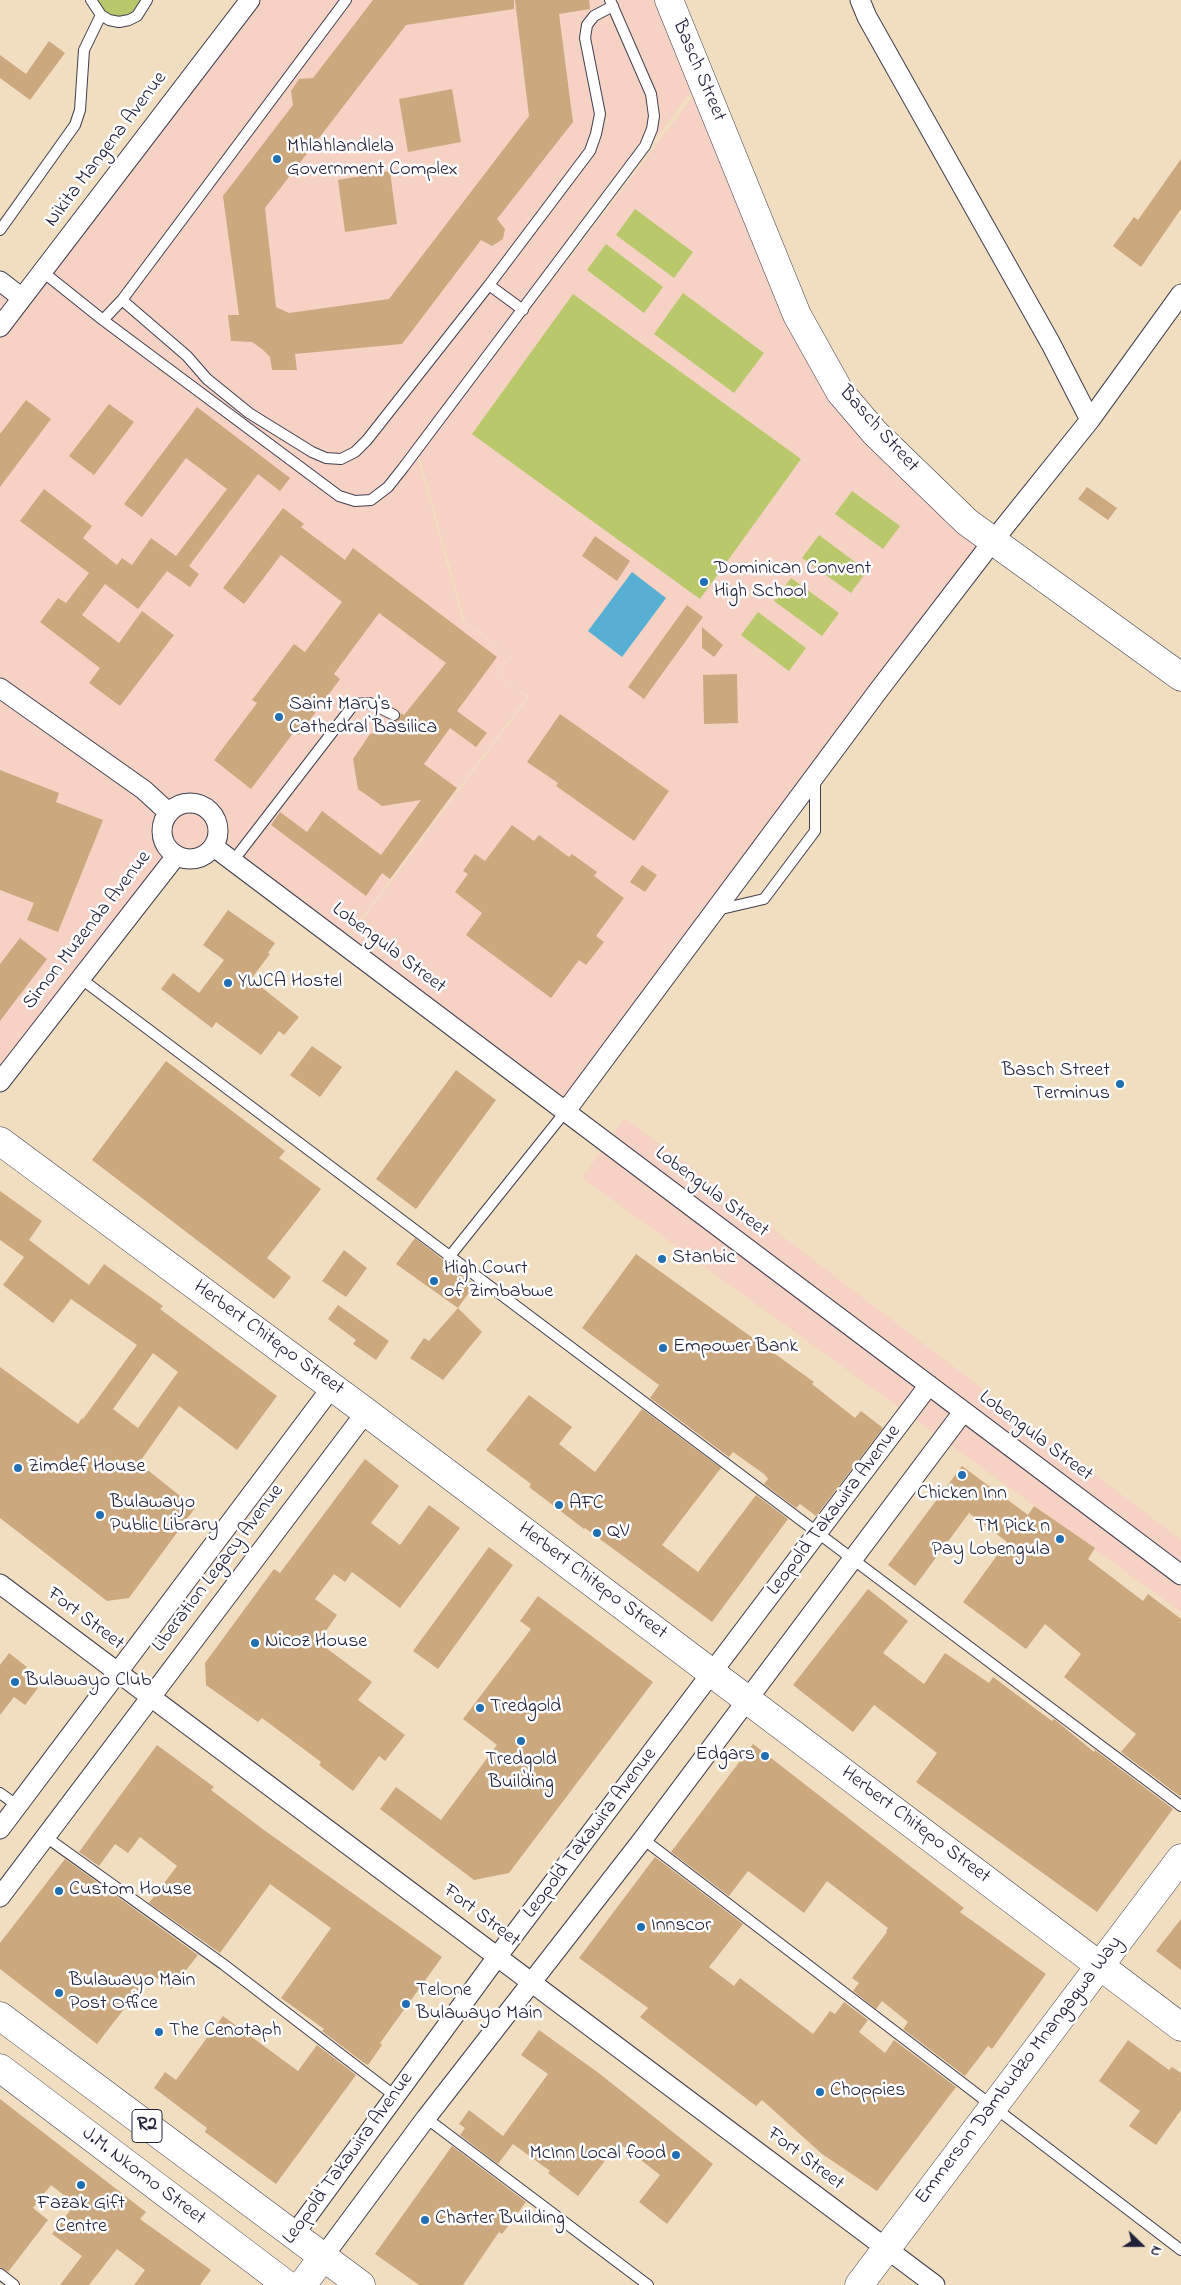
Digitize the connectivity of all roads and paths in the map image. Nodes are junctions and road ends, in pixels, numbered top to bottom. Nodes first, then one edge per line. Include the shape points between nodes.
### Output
1 (91, 0) edge
2 (147, 0) edge
3 (250, 0) edge
4 (346, 0) edge
5 (669, 0) edge
6 (860, 0) edge
7 (612, 3) edge
8 (101, 16) junction
9 (0, 230) edge
10 (43, 272) junction
11 (0, 281) edge
12 (489, 285) junction
13 (1181, 294) edge
14 (22, 298) junction
15 (122, 300) junction
16 (523, 310) junction
17 (103, 320) junction
18 (0, 327) edge
19 (1090, 420) junction
20 (993, 541) junction
21 (1181, 677) edge
22 (0, 688) edge
23 (394, 715) dead end
24 (815, 776) junction
25 (169, 813) junction
26 (214, 847) junction
27 (176, 856) junction
28 (233, 861) junction
29 (714, 910) junction
30 (80, 978) junction
31 (0, 1082) edge
32 (565, 1112) junction
33 (0, 1141) edge
34 (450, 1256) junction
35 (929, 1385) junction
36 (332, 1387) junction
37 (366, 1412) junction
38 (964, 1412) junction
39 (818, 1532) junction
40 (853, 1559) junction
41 (1181, 1575) edge
42 (0, 1584) edge
43 (118, 1673) junction
44 (712, 1673) junction
45 (150, 1698) junction
46 (748, 1700) junction
47 (0, 1793) edge
48 (18, 1806) junction
49 (1181, 1806) edge
50 (0, 1829) edge
51 (46, 1837) junction
52 (643, 1839) junction
53 (1181, 1858) edge
54 (0, 1897) edge
55 (497, 1957) junction
56 (1100, 1966) junction
57 (531, 1983) junction
58 (0, 2016) edge
59 (1181, 2027) edge
60 (0, 2068) edge
61 (395, 2096) junction
62 (993, 2107) junction
63 (426, 2118) junction
64 (293, 2236) junction
65 (886, 2249) junction
66 (1181, 2250) edge
67 (324, 2257) junction
68 (0, 2274) edge
69 (270, 2280) edge
70 (14, 2285) edge
71 (302, 2285) edge
72 (361, 2285) edge
73 (648, 2285) edge
74 (858, 2285) edge
75 (935, 2285) edge

1 - 8 lane
2 - 8 lane via 137,16 129,20 109,20
3 - 10 street, Nikita Mangena Avenue
4 - 15 lane
5 - 20 main road, Basch Street via 797,315 822,362 840,392 875,433 967,522
6 - 19 street
7 - 12 lane via 587,25 585,38 600,114 590,151
7 - 16 lane via 651,94 652,129 645,146
8 - 9 lane via 84,50 80,110 75,125
10 - 14 street, Nikita Mangena Avenue
10 - 17 lane
11 - 14 street
12 - 15 lane via 367,440 356,452 341,458 326,458 312,452 249,413 207,379 187,356
12 - 16 lane
13 - 19 street
14 - 18 street, Nikita Mangena Avenue
15 - 17 lane
16 - 17 lane via 388,487 371,500 355,501 339,496
19 - 20 street
20 - 21 main road, Basch Street
20 - 24 street
22 - 25 street via 144,790
23 - 28 lane via 370,703 354,704
24 - 29 street
24 - 29 lane via 815,831 764,899
25 - 26 street via 179,805 202,805 218,823
25 - 27 street via 163,824 162,836
26 - 27 street via 197,859
26 - 28 street, Lobengula Street
27 - 30 street, Simon Muzenda Avenue
28 - 32 street, Lobengula Street
29 - 32 street
30 - 31 street, Simon Muzenda Avenue
30 - 34 lane
32 - 34 lane
32 - 35 street, Lobengula Street
33 - 36 main road, Herbert Chitepo Street
34 - 39 lane
35 - 38 street, Lobengula Street
35 - 39 street, Leopold Takawira Avenue
36 - 37 main road, Herbert Chitepo Street
36 - 43 street, Liberation Legacy Avenue
37 - 44 main road, Herbert Chitepo Street
37 - 45 street, Liberation Legacy Avenue
38 - 40 street, Leopold Takawira Avenue
38 - 41 street, Lobengula Street
39 - 40 lane
39 - 44 street, Leopold Takawira Avenue
40 - 46 street, Leopold Takawira Avenue
40 - 49 lane
42 - 43 street, Fort Street
43 - 45 street, Fort Street
43 - 48 street, Liberation Legacy Avenue
44 - 46 main road, Herbert Chitepo Street
44 - 55 street, Leopold Takawira Avenue
45 - 51 street, Liberation Legacy Avenue
45 - 55 street, Fort Street
46 - 52 street, Leopold Takawira Avenue
46 - 56 main road, Herbert Chitepo Street
47 - 48 lane
48 - 50 street, Liberation Legacy Avenue
51 - 54 street, Liberation Legacy Avenue
51 - 61 lane via 223,1964
52 - 57 street, Leopold Takawira Avenue
52 - 62 lane
53 - 56 main road, Emmerson Dambudzo Mnangagwa Way
55 - 57 street, Fort Street
55 - 61 street, Leopold Takawira Avenue
56 - 59 main road, Herbert Chitepo Street
56 - 62 main road, Emmerson Dambudzo Mnangagwa Way
57 - 63 street, Leopold Takawira Avenue
57 - 65 street, Fort Street
58 - 64 main road, R2
60 - 69 main road, J.M. Nkomo Street / R2
61 - 64 street, Leopold Takawira Avenue
62 - 65 main road, Emmerson Dambudzo Mnangagwa Way
62 - 66 lane
63 - 67 street, Leopold Takawira Avenue
63 - 73 lane
64 - 67 main road, R2
64 - 69 main road, Leopold Takawira Avenue
65 - 74 main road, Emmerson Dambudzo Mnangagwa Way
65 - 75 street, Fort Street
67 - 71 main road, Leopold Takawira Avenue
67 - 72 main road, R2
68 - 70 lane

